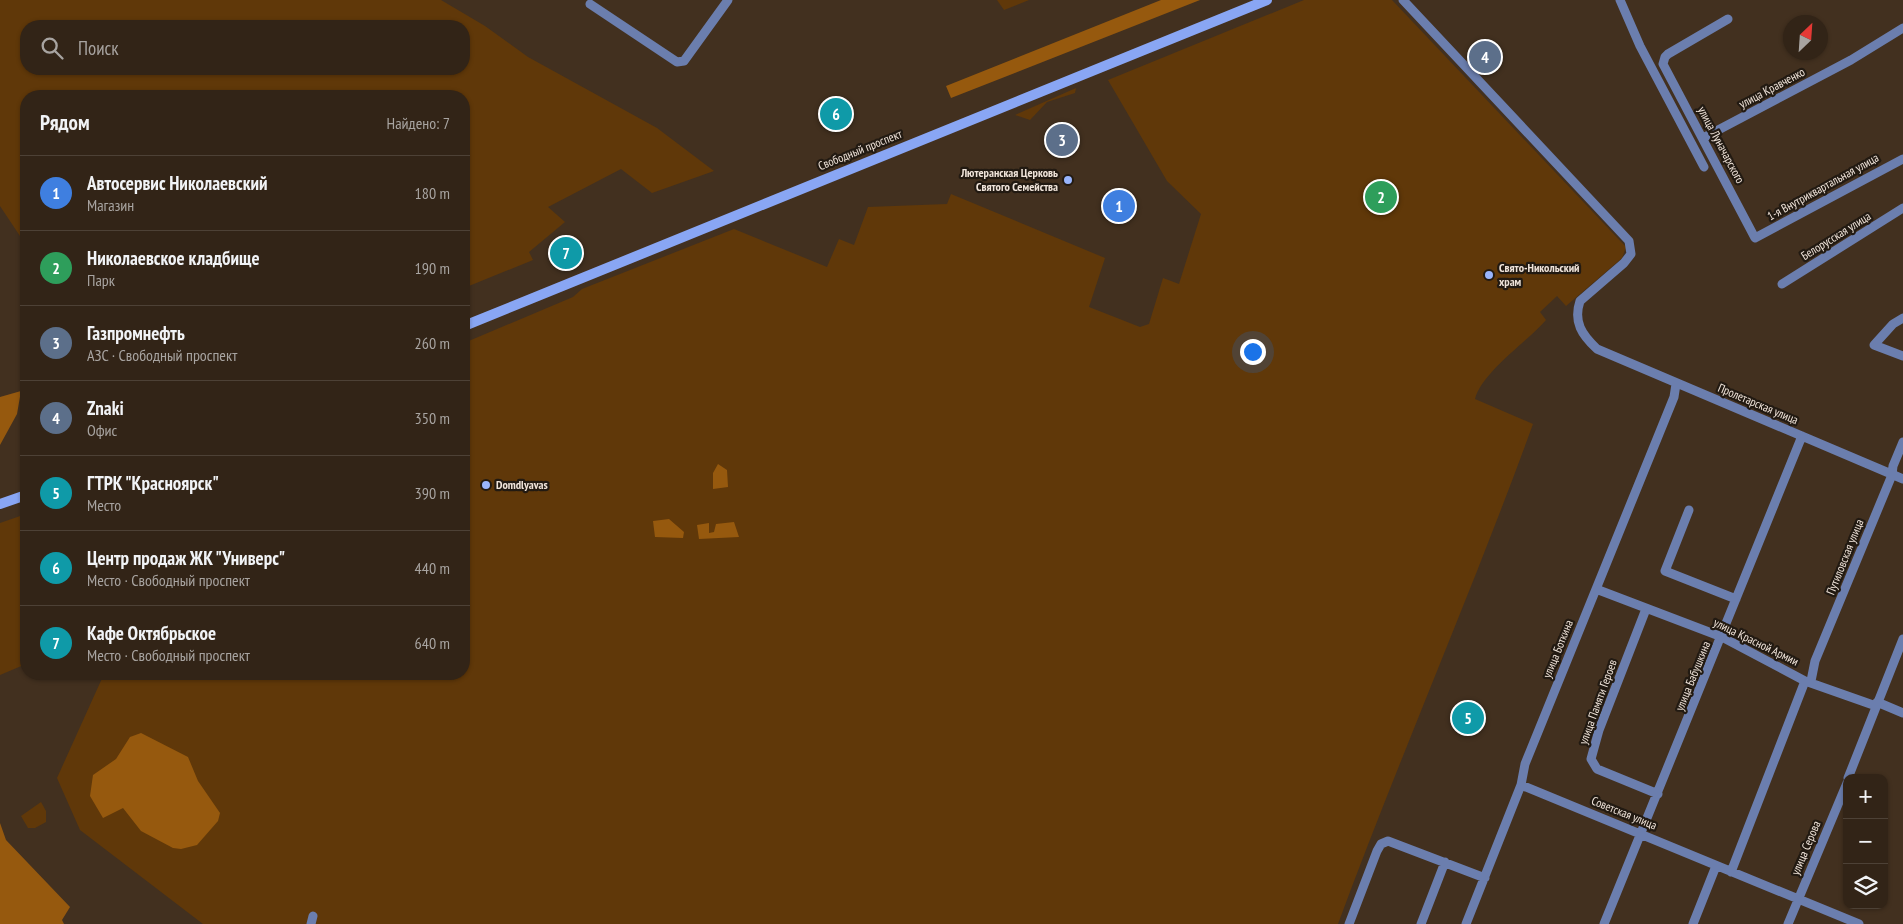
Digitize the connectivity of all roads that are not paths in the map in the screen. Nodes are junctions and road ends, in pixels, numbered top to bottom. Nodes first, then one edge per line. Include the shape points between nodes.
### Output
1 (728, 0) edge
2 (1267, 0) edge
3 (1403, 0) edge
4 (1620, 0) edge
5 (590, 4) dead end
6 (1728, 18) dead end
7 (1903, 28) edge
8 (1703, 138) junction
9 (1903, 159) edge
10 (1704, 167) dead end
11 (1903, 208) edge
12 (1756, 238) joint
13 (1782, 284) dead end
14 (1903, 318) edge
15 (470, 324) edge
16 (1903, 356) edge
17 (1676, 384) junction
18 (1802, 436) junction
19 (1903, 442) edge
20 (1892, 475) junction
21 (1903, 479) edge
22 (20, 497) edge
23 (0, 504) edge
24 (1689, 510) dead end
25 (1596, 589) junction
26 (1736, 600) junction
27 (1646, 609) junction
28 (1722, 637) junction
29 (1903, 640) edge
30 (1808, 681) junction
31 (1877, 704) junction
32 (1903, 713) edge
33 (1850, 774) edge
34 (1521, 785) junction
35 (1843, 792) edge
36 (1658, 794) junction
37 (1642, 833) junction
38 (1445, 862) junction
39 (1716, 866) junction
40 (1732, 872) junction
41 (1485, 878) junction
42 (1798, 899) junction
43 (1349, 924) edge
44 (1421, 924) edge
45 (1466, 924) edge
46 (1604, 924) edge
47 (1693, 924) edge
48 (1788, 924) edge
49 (1859, 924) edge

1 - 5 street via 684,61 678,62
2 - 15 main road, Свободный проспект
3 - 17 street, Пролетарская улица via 1629,241 1631,254 1624,263 1580,301 1577,322 1581,331 1603,354
4 - 10 street, улица Луначарского via 1640,46
6 - 8 street, улица Луначарского via 1668,54 1663,64
7 - 8 street, улица Кравченко via 1851,60
8 - 12 street, улица Луначарского
9 - 12 street, 1-я Внутриквартальная улица
11 - 13 street, Белорусская улица
14 - 16 street via 1874,345
17 - 18 street, Пролетарская улица
17 - 25 street, улица Боткина via 1667,415
18 - 20 street, Пролетарская улица
18 - 26 street, улица Бабушкина
19 - 20 street, Путиловская улица
20 - 21 street, Пролетарская улица
20 - 30 street, Путиловская улица
22 - 23 main road
24 - 26 street via 1665,571
25 - 27 street, улица Красной Армии
25 - 34 street, улица Боткина via 1526,764
26 - 28 street, улица Бабушкина
27 - 28 street, улица Красной Армии
27 - 36 street, улица Памяти Героев via 1591,759 1597,769
28 - 30 street, улица Красной Армии
28 - 36 street, улица Бабушкина
29 - 31 street
30 - 31 street, улица Красной Армии
30 - 40 street, Путиловская улица
31 - 32 street, улица Красной Армии
31 - 33 street
34 - 37 street, Советская улица
34 - 41 street, улица Боткина
35 - 42 street, улица Серова
36 - 37 street, улица Бабушкина
37 - 39 street, Советская улица
37 - 46 street, улица Бабушкина
38 - 41 street
38 - 43 street via 1388,841 1381,844
38 - 44 street
39 - 40 street, Советская улица
39 - 47 street
40 - 42 street, Советская улица
41 - 45 street, улица Боткина
42 - 48 street, улица Серова
42 - 49 street, Советская улица

